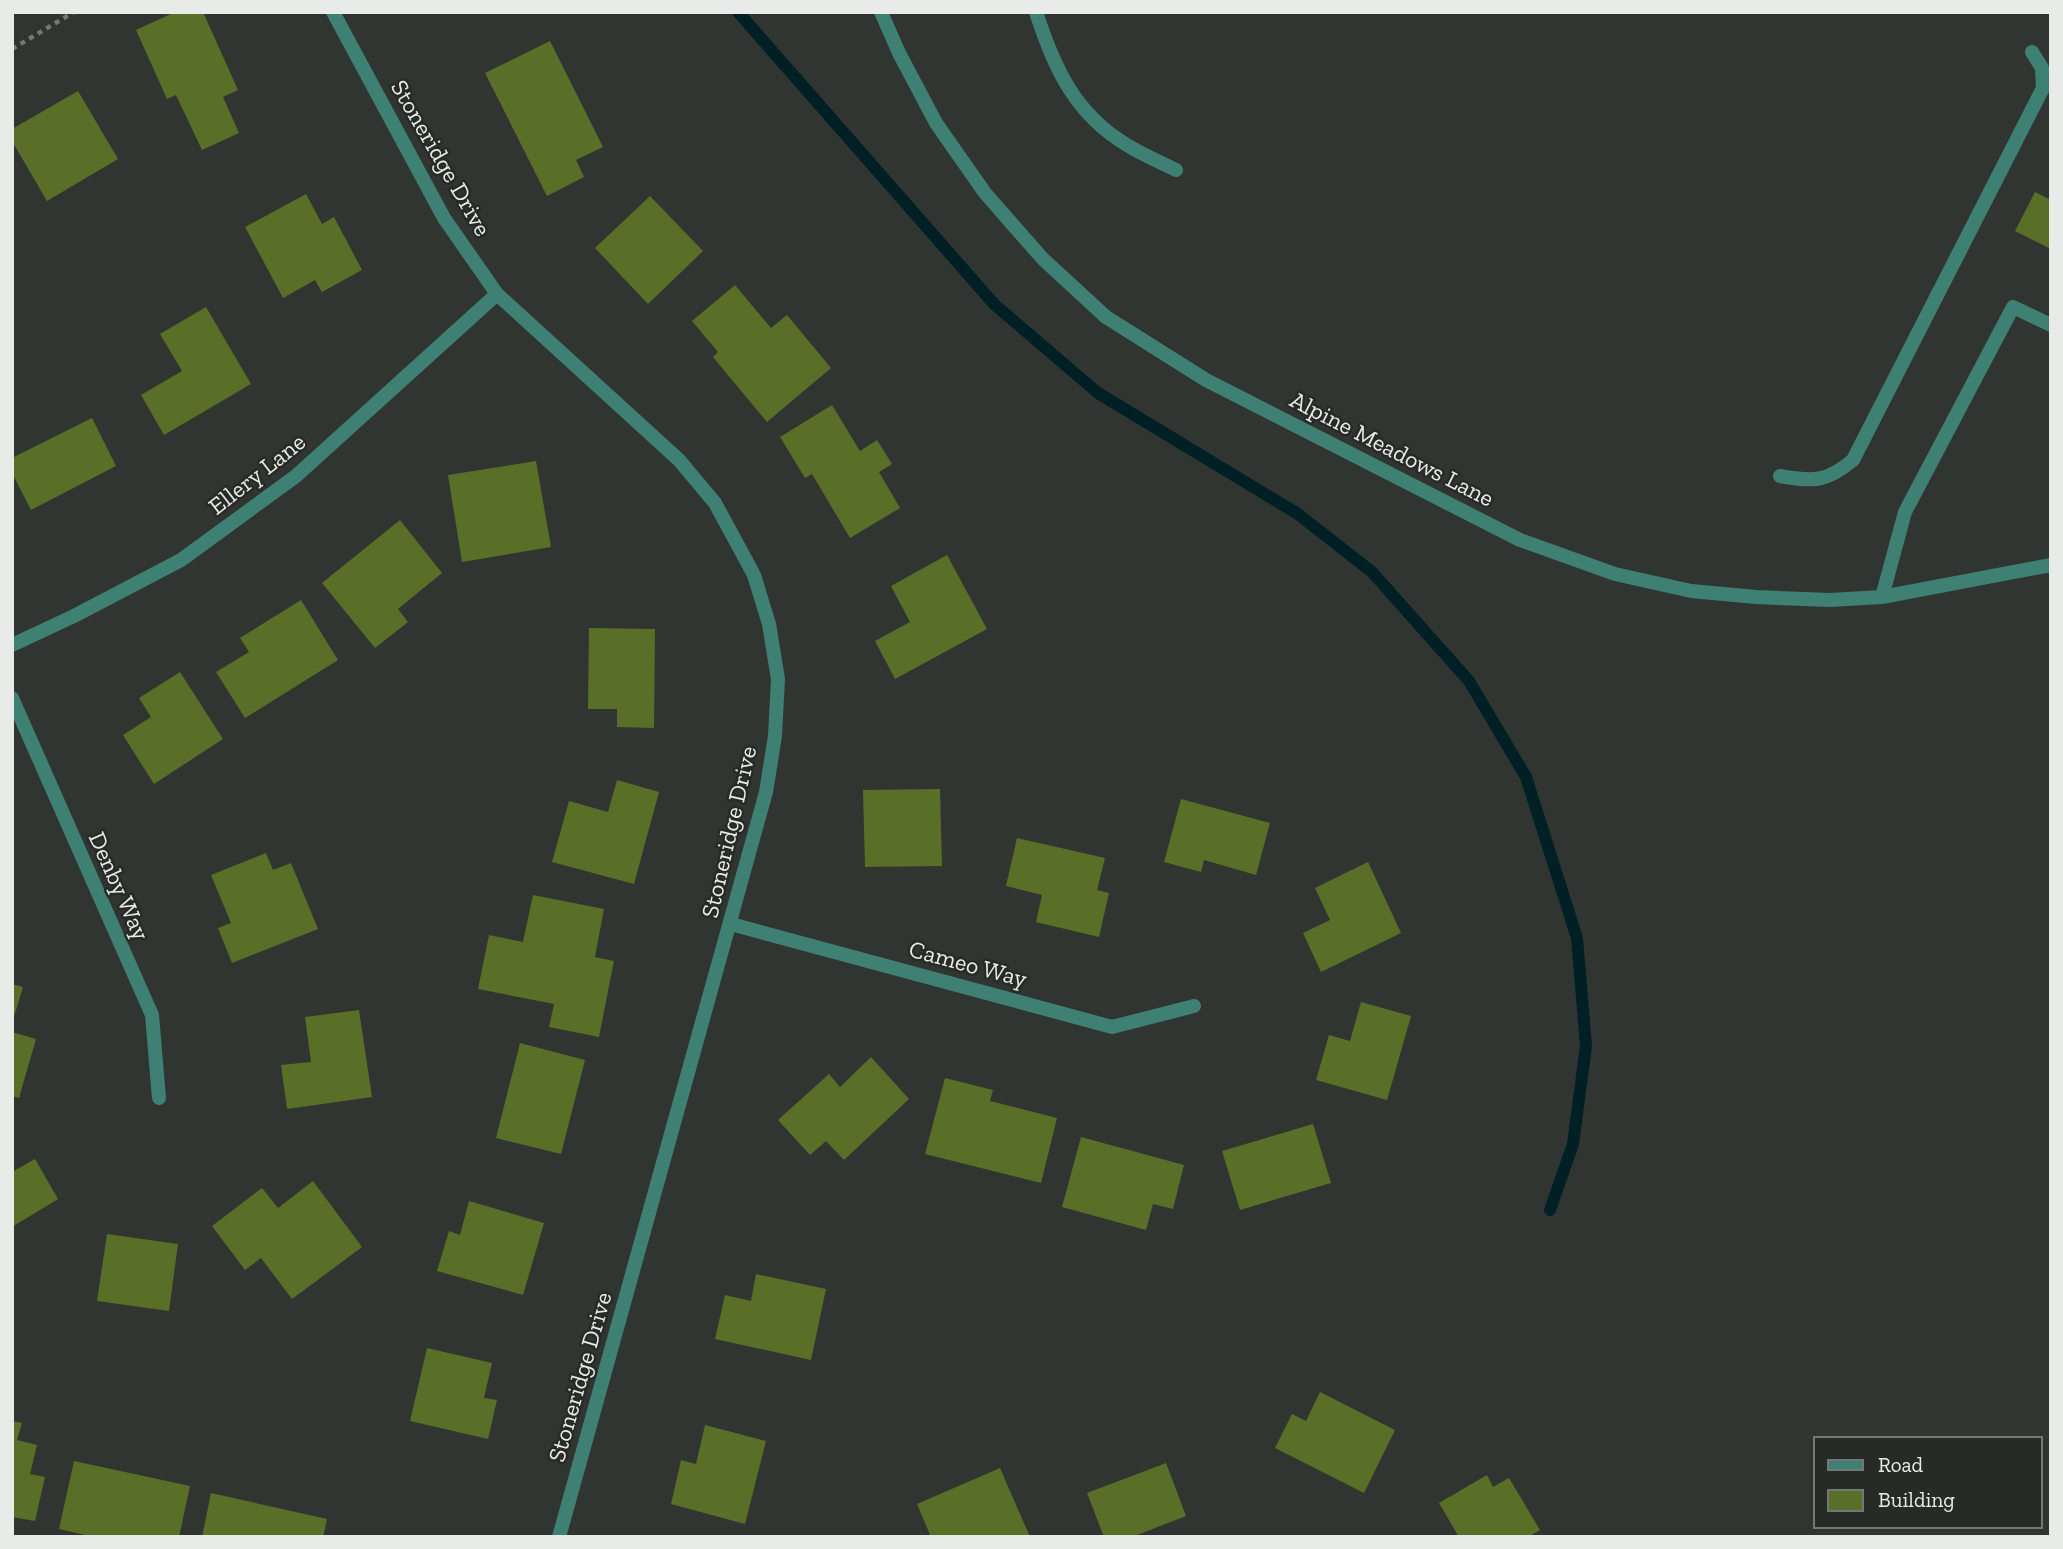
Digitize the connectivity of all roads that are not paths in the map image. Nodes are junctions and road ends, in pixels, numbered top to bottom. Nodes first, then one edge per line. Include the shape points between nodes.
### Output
1 (334, 12) edge
2 (881, 12) edge
3 (1036, 12) edge
4 (2032, 52) dead end
5 (1176, 170) dead end
6 (497, 293) junction
7 (2051, 325) edge
8 (1780, 476) dead end
9 (2051, 565) edge
10 (1882, 597) junction
11 (12, 645) edge
12 (12, 698) edge
13 (731, 924) junction
14 (1194, 1006) dead end
15 (159, 1098) dead end
16 (559, 1537) edge

1 - 6 street, Stoneridge Drive via 444,218
2 - 10 street, Alpine Meadows Lane via 936,123 993,202 1043,259 1106,317 1206,380 1520,540 1615,574 1691,591 1756,597
3 - 5 street via 1049,52 1087,114 1126,145
4 - 8 street via 2042,68 2043,88 1853,460 1838,473 1809,481
6 - 11 street, Ellery Lane via 296,476 181,561
6 - 13 street, Stoneridge Drive via 679,460 715,503 754,575 769,624 778,679 775,736 766,792
7 - 10 street via 2013,307 1905,512
9 - 10 street, Alpine Meadows Lane
12 - 15 street, Denby Way via 152,1015
13 - 14 street, Cameo Way via 1112,1027
13 - 16 street, Stoneridge Drive

